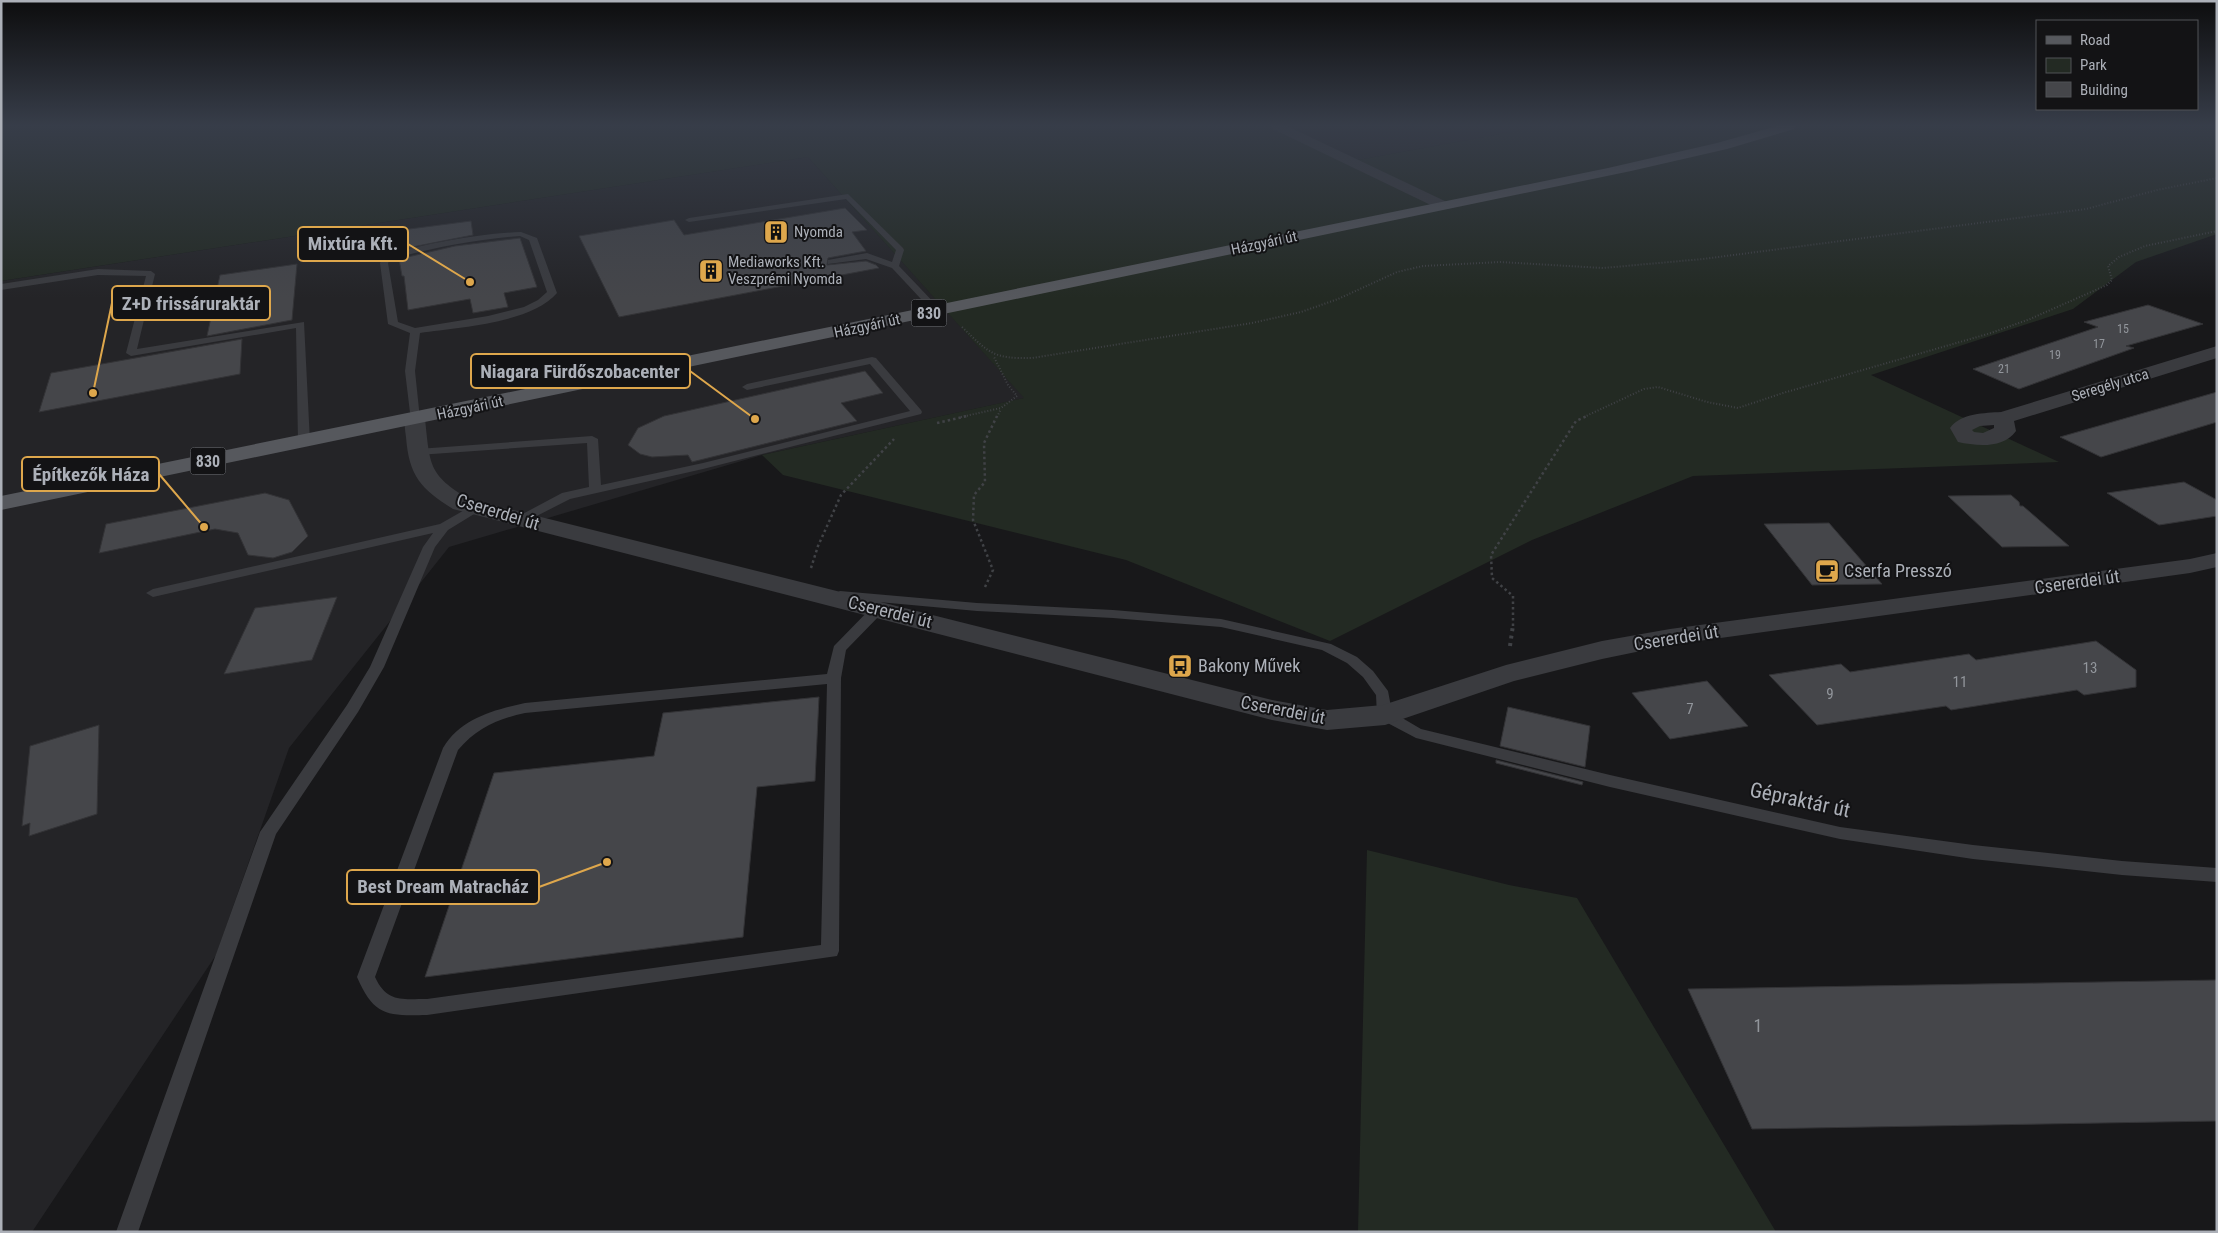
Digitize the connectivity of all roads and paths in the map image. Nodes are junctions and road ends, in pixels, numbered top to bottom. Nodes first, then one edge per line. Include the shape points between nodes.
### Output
1 (1397, 184) edge
2 (1550, 184) edge
3 (2189, 184) edge
4 (1444, 206) junction
5 (689, 220) dead end
6 (2217, 231) edge
7 (831, 262) dead end
8 (895, 266) junction
9 (1, 287) edge
10 (940, 310) junction
11 (415, 331) junction
12 (2217, 352) edge
13 (994, 356) junction
14 (747, 386) dead end
15 (1001, 408) junction
16 (2004, 418) dead end
17 (415, 419) junction
18 (928, 425) dead end
19 (896, 438) dead end
20 (304, 442) junction
21 (418, 452) junction
22 (595, 488) junction
23 (1, 503) edge
24 (476, 508) junction
25 (521, 520) junction
26 (444, 527) junction
27 (2217, 560) edge
28 (804, 592) junction
29 (154, 593) dead end
30 (977, 607) junction
31 (878, 609) junction
32 (1506, 674) junction
33 (834, 678) junction
34 (1385, 715) junction
35 (2217, 875) edge
36 (126, 1232) edge

1 - 4 street
2 - 4 main road, Házgyári út / 830
3 - 13 path via 2086,209 1703,259 1603,268 1500,262 1423,266 1397,272 1301,312 1252,323 1032,358
4 - 10 main road, Házgyári út / 830
5 - 8 lane via 848,196 900,250
6 - 32 path via 2122,255 2108,266 2112,280 2107,285 2030,319 1783,393 1754,405 1722,406 1658,387 1634,393 1576,421 1490,555 1492,578 1513,596
7 - 8 lane via 866,256
8 - 10 lane
9 - 20 lane via 98,272 151,274 131,353 301,324
10 - 13 path
10 - 17 main road, Házgyári út / 830
11 - 11 lane via 515,313 542,302 552,293 533,238 521,234 503,235 388,257 384,263 391,320 399,327
11 - 17 lane via 410,371
12 - 16 street, Seregély utca
13 - 15 path via 1017,396
14 - 22 lane via 872,360 917,412 703,466
15 - 18 path
15 - 30 path via 984,443 984,482 974,495 973,520 993,570
17 - 20 main road, Házgyári út / 830
17 - 21 street, Csererdei út
19 - 28 path via 841,494 818,546
20 - 23 main road, Házgyári út / 830
21 - 22 lane via 592,439
21 - 24 street, Csererdei út via 427,480 460,504
22 - 25 lane via 566,496
24 - 25 street, Csererdei út
24 - 26 lane
25 - 28 street, Csererdei út
26 - 29 lane
26 - 36 lane via 429,547 377,667 353,708 268,832
27 - 32 street, Csererdei út via 1670,638 1602,650
28 - 30 lane
28 - 31 street, Csererdei út
30 - 34 lane via 1221,623 1326,647 1352,660 1368,674 1383,695
31 - 33 lane via 840,649
31 - 34 street, Csererdei út via 1272,710 1327,720
32 - 34 street, Csererdei út
33 - 33 lane via 830,951 427,1006 382,1003 372,993 366,977 451,748 479,721 526,708
34 - 35 lane, Gépraktár út via 1416,733 1840,833 2003,855

